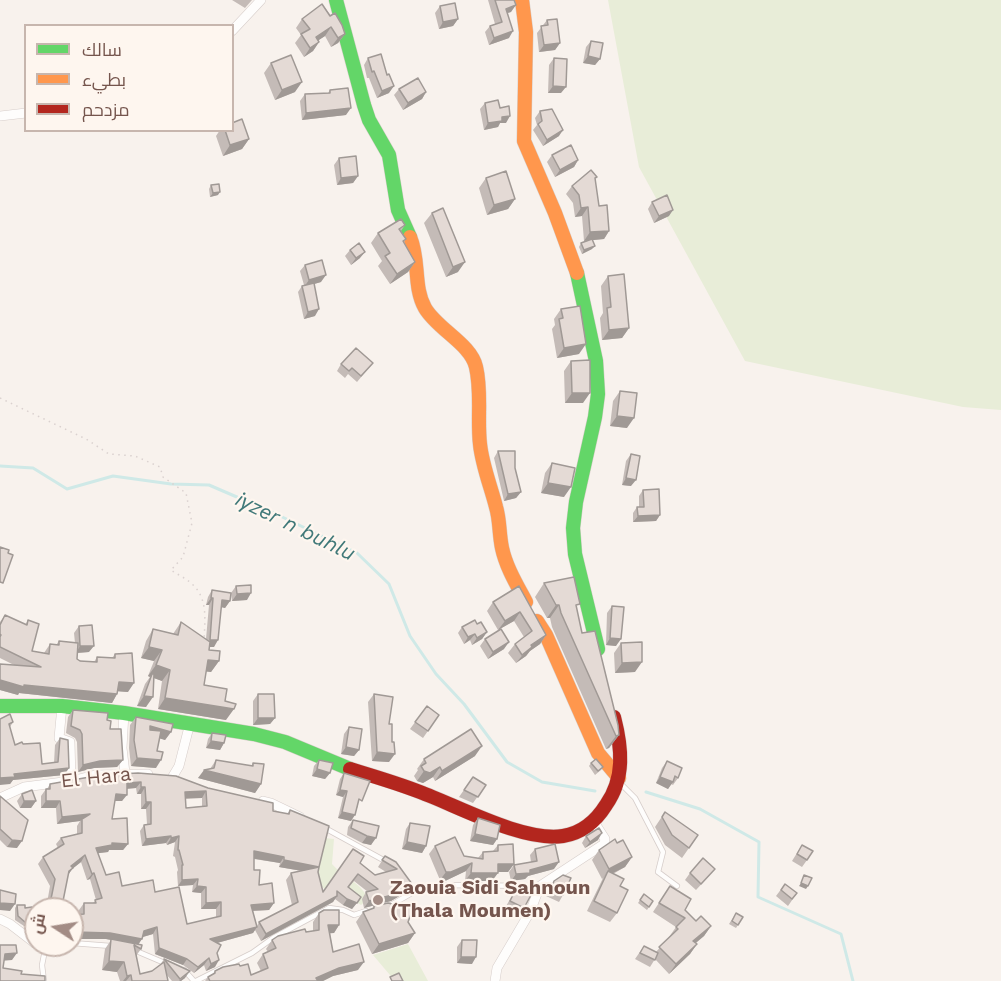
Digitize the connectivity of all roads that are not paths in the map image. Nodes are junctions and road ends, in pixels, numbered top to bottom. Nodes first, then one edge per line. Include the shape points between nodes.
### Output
1 (261, 0) edge
2 (336, 0) edge
3 (522, 0) edge
4 (234, 29) edge
5 (24, 113) edge
6 (0, 116) edge
7 (600, 659) edge
8 (611, 703) edge
9 (0, 706) edge
10 (62, 706) junction
11 (124, 713) junction
12 (190, 723) junction
13 (125, 773) junction
14 (71, 781) junction
15 (618, 783) junction
16 (0, 798) edge
17 (256, 799) edge
18 (596, 820) junction
19 (313, 822) joint
20 (394, 866) edge
21 (409, 886) edge
22 (540, 886) junction
23 (677, 886) dead end
24 (414, 892) junction
25 (382, 908) edge
26 (372, 909) edge
27 (0, 919) edge
28 (24, 935) edge
29 (84, 943) edge
30 (122, 948) edge
31 (133, 949) edge
32 (41, 957) edge
33 (173, 965) edge
34 (179, 967) edge
35 (44, 981) edge
36 (195, 981) edge
37 (495, 981) edge

1 - 4 street
2 - 15 main road via 369,120 389,155 398,210 414,246 424,307 475,363 480,446 510,572 546,635 598,753
3 - 7 main road via 526,32 524,141 579,279 596,361 597,405 573,528
5 - 6 street
8 - 15 main road via 618,737
9 - 10 main road
10 - 11 main road
10 - 14 street via 59,738 70,742
11 - 12 main road
11 - 13 street
12 - 13 street, El Hara via 179,766 168,777
12 - 18 main road via 285,742 526,834 559,837 584,830
13 - 14 street, El Hara
14 - 16 street, El Hara via 24,787
15 - 18 main road
15 - 23 lane via 635,798 663,852 658,872
17 - 19 street
18 - 22 street via 604,844
19 - 20 lane
21 - 24 lane
22 - 24 lane via 440,885
22 - 37 street via 530,912 497,968
24 - 25 lane
26 - 36 lane via 354,915 329,908 252,954
27 - 28 street
29 - 30 lane
31 - 33 lane
32 - 35 lane
34 - 36 lane

